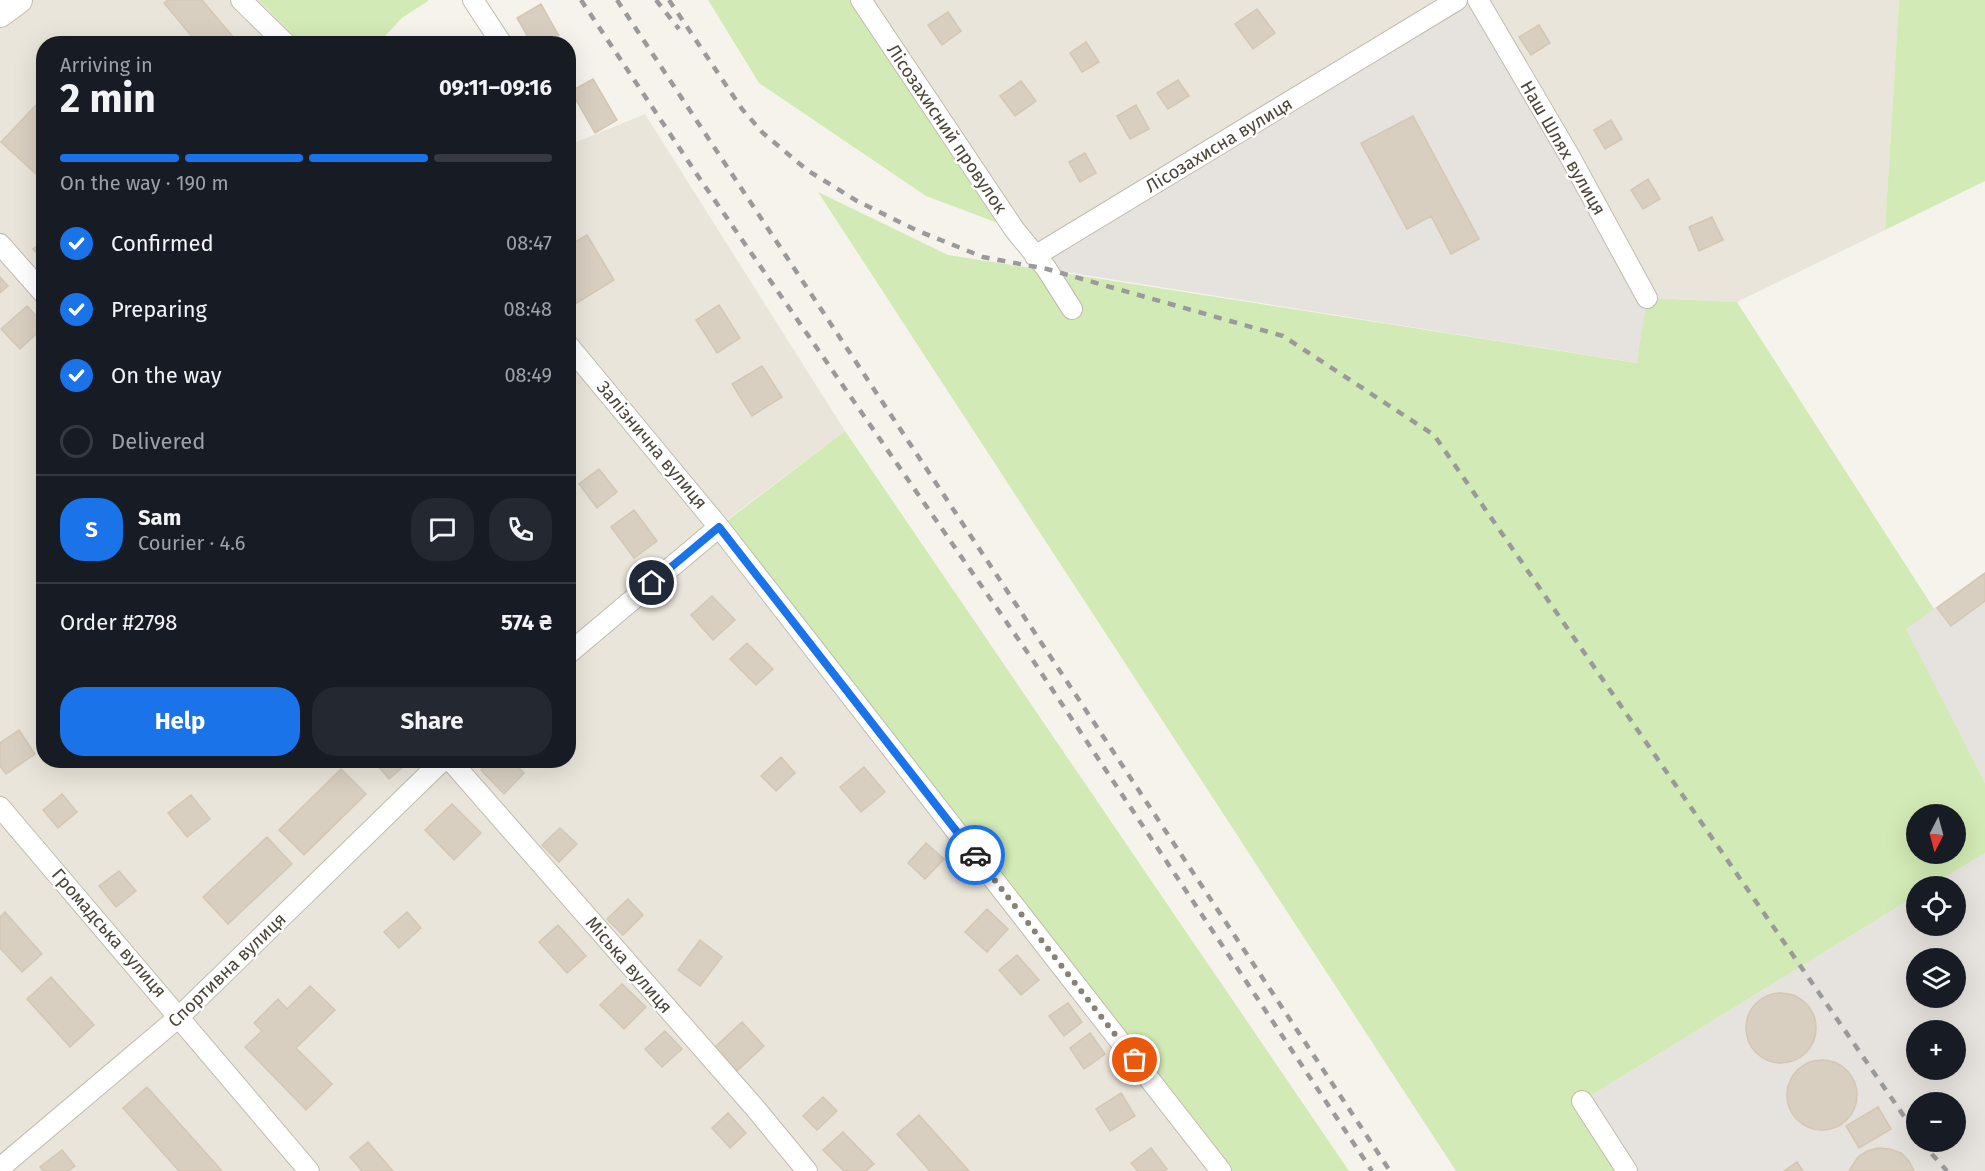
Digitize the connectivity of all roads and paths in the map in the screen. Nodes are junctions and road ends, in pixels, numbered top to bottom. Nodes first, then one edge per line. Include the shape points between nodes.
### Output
1 (18, 0) edge
2 (242, 0) edge
3 (473, 0) edge
4 (861, 0) edge
5 (1457, 0) edge
6 (1478, 0) edge
7 (0, 14) edge
8 (278, 36) edge
9 (497, 36) edge
10 (0, 244) edge
11 (1035, 256) junction
12 (36, 285) edge
13 (1647, 298) dead end
14 (1072, 309) dead end
15 (576, 355) edge
16 (719, 527) junction
17 (576, 647) edge
18 (435, 768) edge
19 (457, 768) edge
20 (0, 807) edge
21 (180, 1016) junction
22 (1581, 1101) dead end
23 (0, 1167) edge
24 (309, 1171) edge
25 (807, 1171) edge
26 (1221, 1171) edge
27 (1627, 1171) edge

1 - 7 street
2 - 8 street
3 - 9 street
4 - 11 street, Лісозахисний провулок
5 - 11 street, Лісозахисна вулиця
6 - 13 street, Наш Шлях вулиця
10 - 12 street
11 - 14 street
15 - 16 street, Залізнична вулиця
16 - 17 street
16 - 26 street, Залізнична вулиця
18 - 21 street, Спортивна вулиця
19 - 25 street, Міська вулиця
20 - 21 street, Громадська вулиця
21 - 23 street, Спортивна вулиця
21 - 24 street, Громадська вулиця
22 - 27 street

